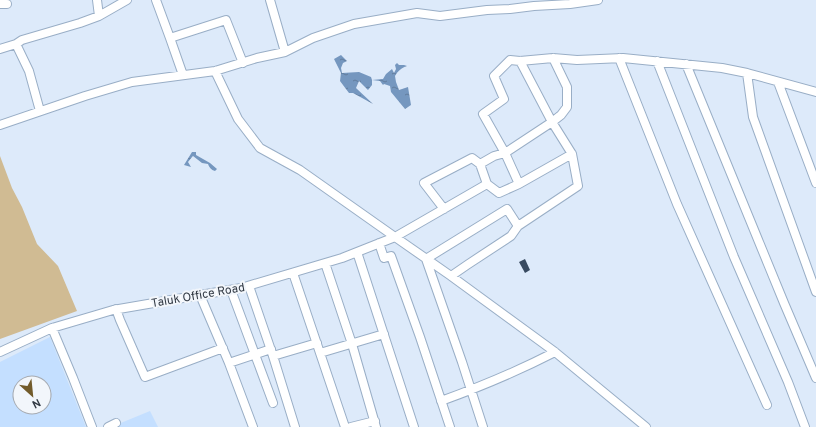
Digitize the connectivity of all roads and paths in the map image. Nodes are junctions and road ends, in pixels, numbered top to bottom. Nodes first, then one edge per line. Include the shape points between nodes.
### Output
1 (98, 0) edge
2 (127, 0) edge
3 (156, 0) edge
4 (270, 0) edge
5 (598, 0) edge
6 (99, 16) junction
7 (170, 38) junction
8 (16, 44) junction
9 (0, 49) edge
10 (285, 52) junction
11 (553, 58) junction
12 (619, 58) junction
13 (520, 61) junction
14 (657, 61) junction
15 (243, 63) junction
16 (686, 64) junction
17 (215, 72) junction
18 (747, 73) junction
19 (183, 75) junction
20 (778, 82) junction
21 (816, 92) edge
22 (40, 111) junction
23 (552, 122) junction
24 (0, 125) edge
25 (505, 153) junction
26 (572, 154) junction
27 (480, 164) junction
28 (816, 183) edge
29 (487, 184) junction
30 (519, 184) junction
31 (444, 209) junction
32 (518, 226) junction
33 (395, 237) junction
34 (379, 243) junction
35 (357, 252) junction
36 (426, 259) junction
37 (326, 263) junction
38 (293, 273) junction
39 (450, 276) junction
40 (248, 286) junction
41 (231, 290) junction
42 (816, 292) edge
43 (200, 295) junction
44 (116, 310) junction
45 (52, 328) junction
46 (384, 334) junction
47 (317, 343) junction
48 (352, 344) junction
49 (222, 348) junction
50 (0, 352) edge
51 (555, 352) junction
52 (272, 353) junction
53 (320, 353) junction
54 (255, 354) junction
55 (229, 363) junction
56 (816, 378) edge
57 (471, 390) junction
58 (442, 401) junction
59 (273, 403) dead end
60 (767, 405) dead end
61 (116, 423) dead end
62 (376, 424) edge
63 (92, 427) edge
64 (108, 427) edge
65 (253, 427) edge
66 (295, 427) edge
67 (345, 427) edge
68 (351, 427) edge
69 (414, 427) edge
70 (450, 427) edge
71 (483, 427) edge
72 (646, 427) edge
73 (805, 427) edge

1 - 6 street
2 - 6 street
3 - 7 street
4 - 10 street
5 - 10 street via 440,16 417,14 354,24 313,38
6 - 8 street
7 - 15 street via 226,20
7 - 19 street
8 - 9 street
8 - 22 street via 29,71
10 - 15 street
11 - 12 street
11 - 13 street
11 - 23 street via 567,87 567,107
12 - 14 street
12 - 60 street via 677,204
13 - 23 street
13 - 25 street via 510,60 494,76 504,98 483,114
14 - 16 street
14 - 73 street via 734,257
15 - 17 street
16 - 18 street
16 - 56 street
17 - 19 street
17 - 33 street via 238,119 260,148 300,170
18 - 20 street
18 - 42 street via 753,117
19 - 22 street via 132,82
20 - 21 street
20 - 28 street
22 - 24 street
23 - 25 street
23 - 26 street
25 - 27 street
25 - 30 street
26 - 30 street
26 - 32 street via 578,186
27 - 29 street
27 - 31 street via 472,158 424,183
29 - 30 street via 499,193
29 - 31 street, Taluk Office Road
31 - 33 street, Taluk Office Road
32 - 36 street via 506,209
32 - 39 street via 511,236
33 - 34 street, Taluk Office Road
33 - 36 street
34 - 35 street, Taluk Office Road
34 - 58 street via 384,258 390,256
35 - 37 street, Taluk Office Road
35 - 46 street
36 - 39 street
36 - 57 street
37 - 38 street, Taluk Office Road
37 - 48 street
38 - 40 street, Taluk Office Road
38 - 47 street
39 - 51 street
40 - 41 street, Taluk Office Road
40 - 52 street
41 - 43 street, Taluk Office Road
41 - 54 street
43 - 44 street, Taluk Office Road
43 - 49 street
44 - 45 street, Taluk Office Road
44 - 49 street via 145,377
45 - 50 street, Taluk Office Road
45 - 63 street
46 - 48 street
46 - 69 street
47 - 52 street
47 - 53 street
48 - 53 street
48 - 62 street
49 - 55 street
51 - 57 street
51 - 72 street
52 - 54 street
52 - 66 street
53 - 67 street
54 - 55 street
54 - 59 street
55 - 65 street
57 - 58 street
57 - 71 street
58 - 70 street
61 - 64 street
62 - 68 street

